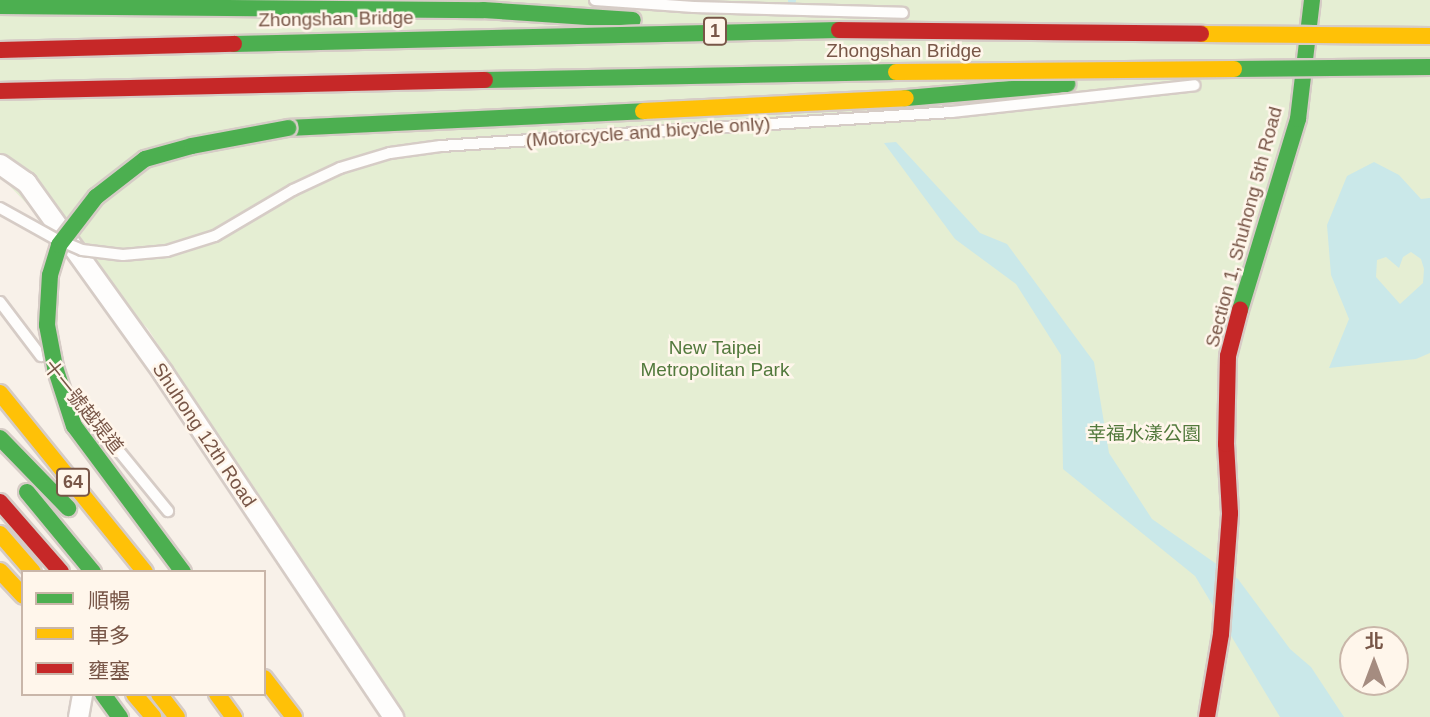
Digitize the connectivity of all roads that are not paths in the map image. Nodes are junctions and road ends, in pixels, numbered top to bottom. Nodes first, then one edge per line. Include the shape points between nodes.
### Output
1 (595, 0) edge
2 (1312, 0) edge
3 (0, 6) edge
4 (921, 14) dead end
5 (1234, 23) dead end
6 (777, 29) junction
7 (1326, 36) junction
8 (1430, 36) edge
9 (0, 50) edge
10 (1430, 67) edge
11 (1224, 75) junction
12 (1212, 83) dead end
13 (0, 91) edge
14 (0, 164) edge
15 (0, 208) edge
16 (0, 302) edge
17 (0, 393) edge
18 (0, 438) edge
19 (9, 471) edge
20 (0, 502) edge
21 (168, 511) dead end
22 (80, 519) dead end
23 (0, 534) edge
24 (31, 570) edge
25 (59, 570) edge
26 (91, 570) edge
27 (143, 570) edge
28 (182, 570) edge
29 (0, 571) edge
30 (21, 594) edge
31 (266, 681) edge
32 (82, 696) edge
33 (104, 696) edge
34 (136, 696) edge
35 (161, 696) edge
36 (218, 696) edge
37 (237, 696) edge
38 (78, 717) edge
39 (120, 717) edge
40 (153, 717) edge
41 (177, 717) edge
42 (234, 717) edge
43 (252, 717) edge
44 (294, 717) edge
45 (394, 717) edge
46 (1207, 717) edge

1 - 4 lane, bridge
2 - 46 main road, Section 1, Shuhong 5th Road via 1298,119 1228,356 1230,513 1221,634
3 - 6 main road, bridge via 483,10
5 - 7 lane, bridge
6 - 7 main road, Zhongshan Bridge / 1, bridge
6 - 9 main road, Zhongshan Bridge / 1, bridge
7 - 8 main road, Zhongshan Bridge / 1, bridge
10 - 11 main road, Zhongshan Bridge / 1, bridge via 1326,67
11 - 13 main road, Zhongshan Bridge / 1, bridge via 786,73
11 - 28 main road, bridge via 948,96 288,128 145,159 96,197 60,246 50,275 47,325 74,426
12 - 15 lane, (Motorcycle and bicycle only), bridge via 951,112 520,139 390,153 340,168 215,236 167,251 123,255 82,250 39,232
14 - 45 street, Shuhong 12th Road via 26,182 139,339
16 - 21 lane, 十一號越堤道
17 - 27 main road, 64
18 - 22 main road
19 - 26 main road, 64
20 - 25 main road
23 - 24 main road
29 - 30 main road
31 - 44 main road
32 - 38 street
33 - 39 main road
34 - 40 main road
35 - 41 main road
36 - 42 main road
37 - 43 main road

